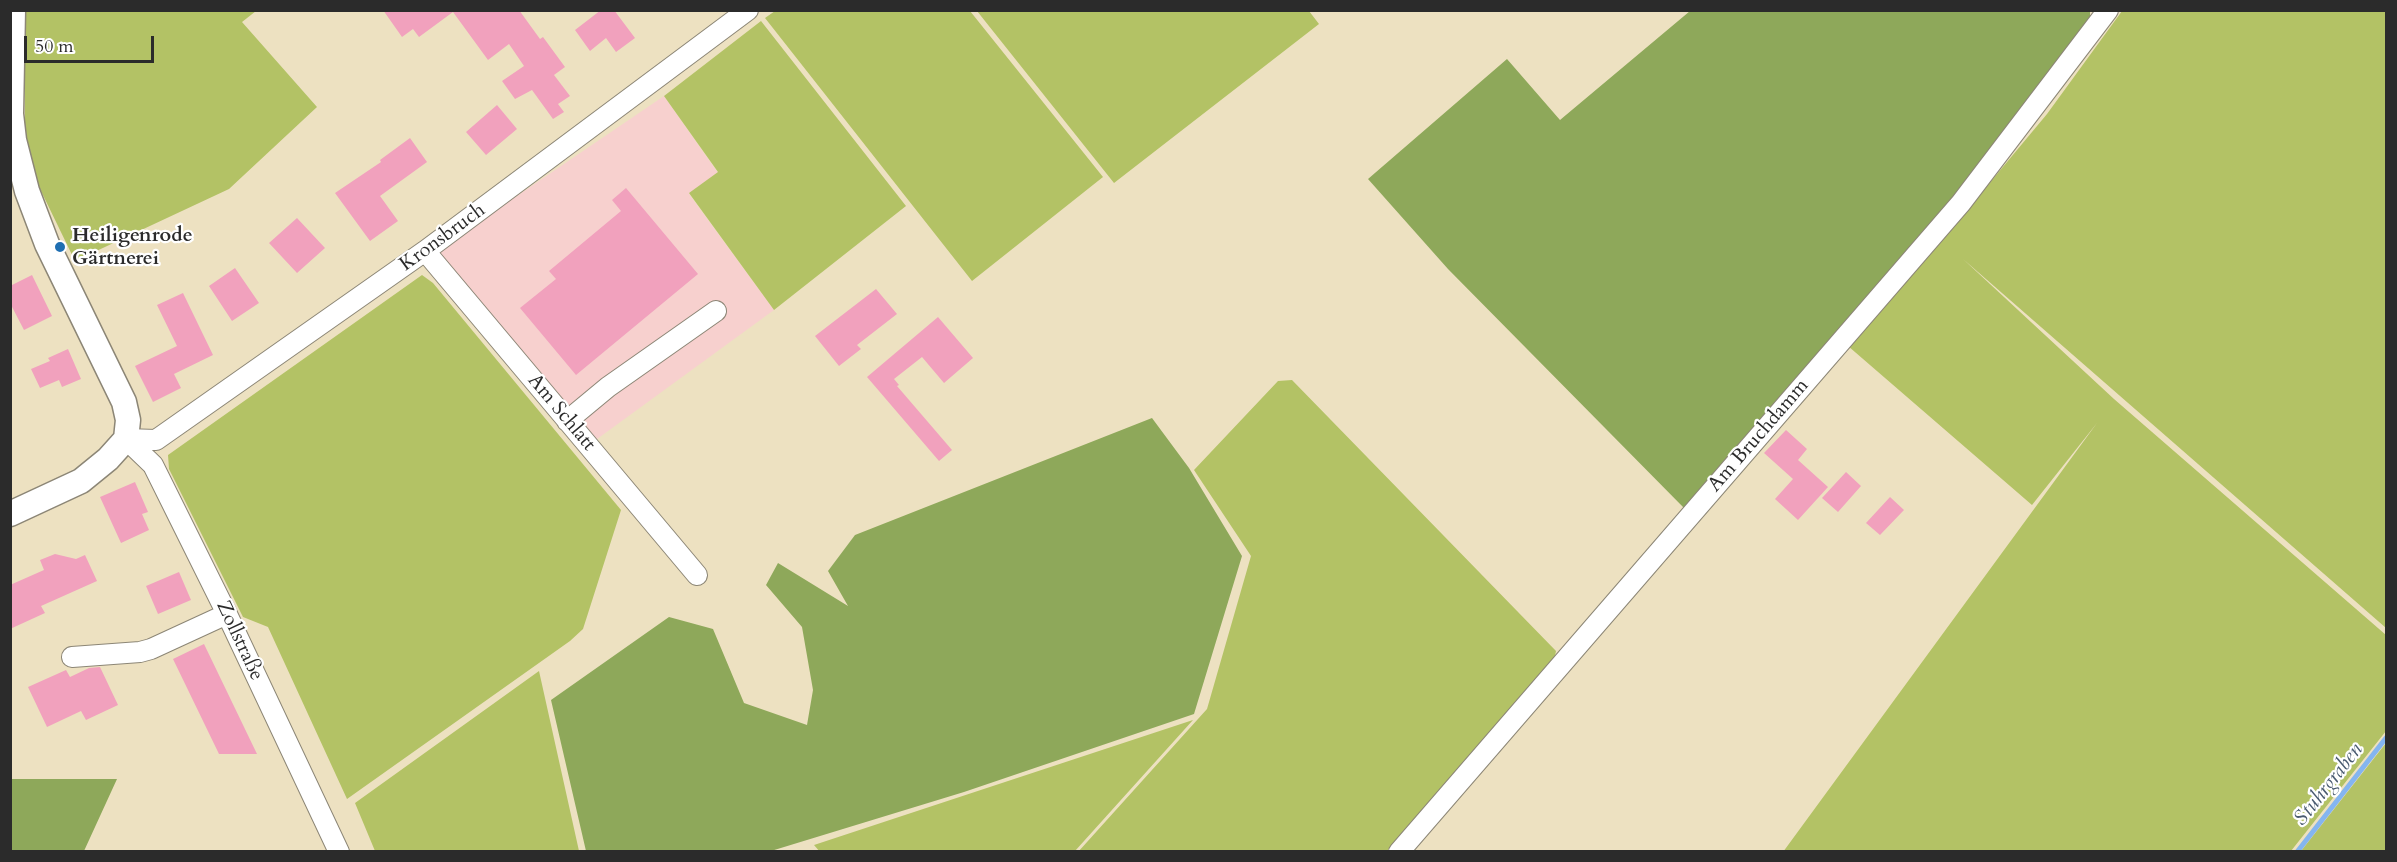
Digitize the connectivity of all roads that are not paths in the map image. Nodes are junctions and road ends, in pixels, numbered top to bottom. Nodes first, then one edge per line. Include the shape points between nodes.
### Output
1 (13, 10) edge
2 (748, 10) edge
3 (2108, 10) edge
4 (14, 163) edge
5 (425, 251) junction
6 (716, 311) dead end
7 (567, 421) junction
8 (126, 439) junction
9 (10, 514) edge
10 (697, 575) dead end
11 (227, 614) junction
12 (72, 657) dead end
13 (339, 852) edge
14 (1399, 852) edge

1 - 4 main road
2 - 5 street, Kronsbruch
3 - 14 street, Am Bruchdamm via 1961,203
4 - 8 main road via 47,244 124,402 128,420
5 - 7 street, Am Schlatt
5 - 8 street, Kronsbruch via 156,440
6 - 7 street via 608,387
7 - 10 street, Am Schlatt
8 - 9 main road via 81,481
8 - 11 street, Zollstraße via 153,465
11 - 12 street via 151,649
11 - 13 street, Zollstraße

